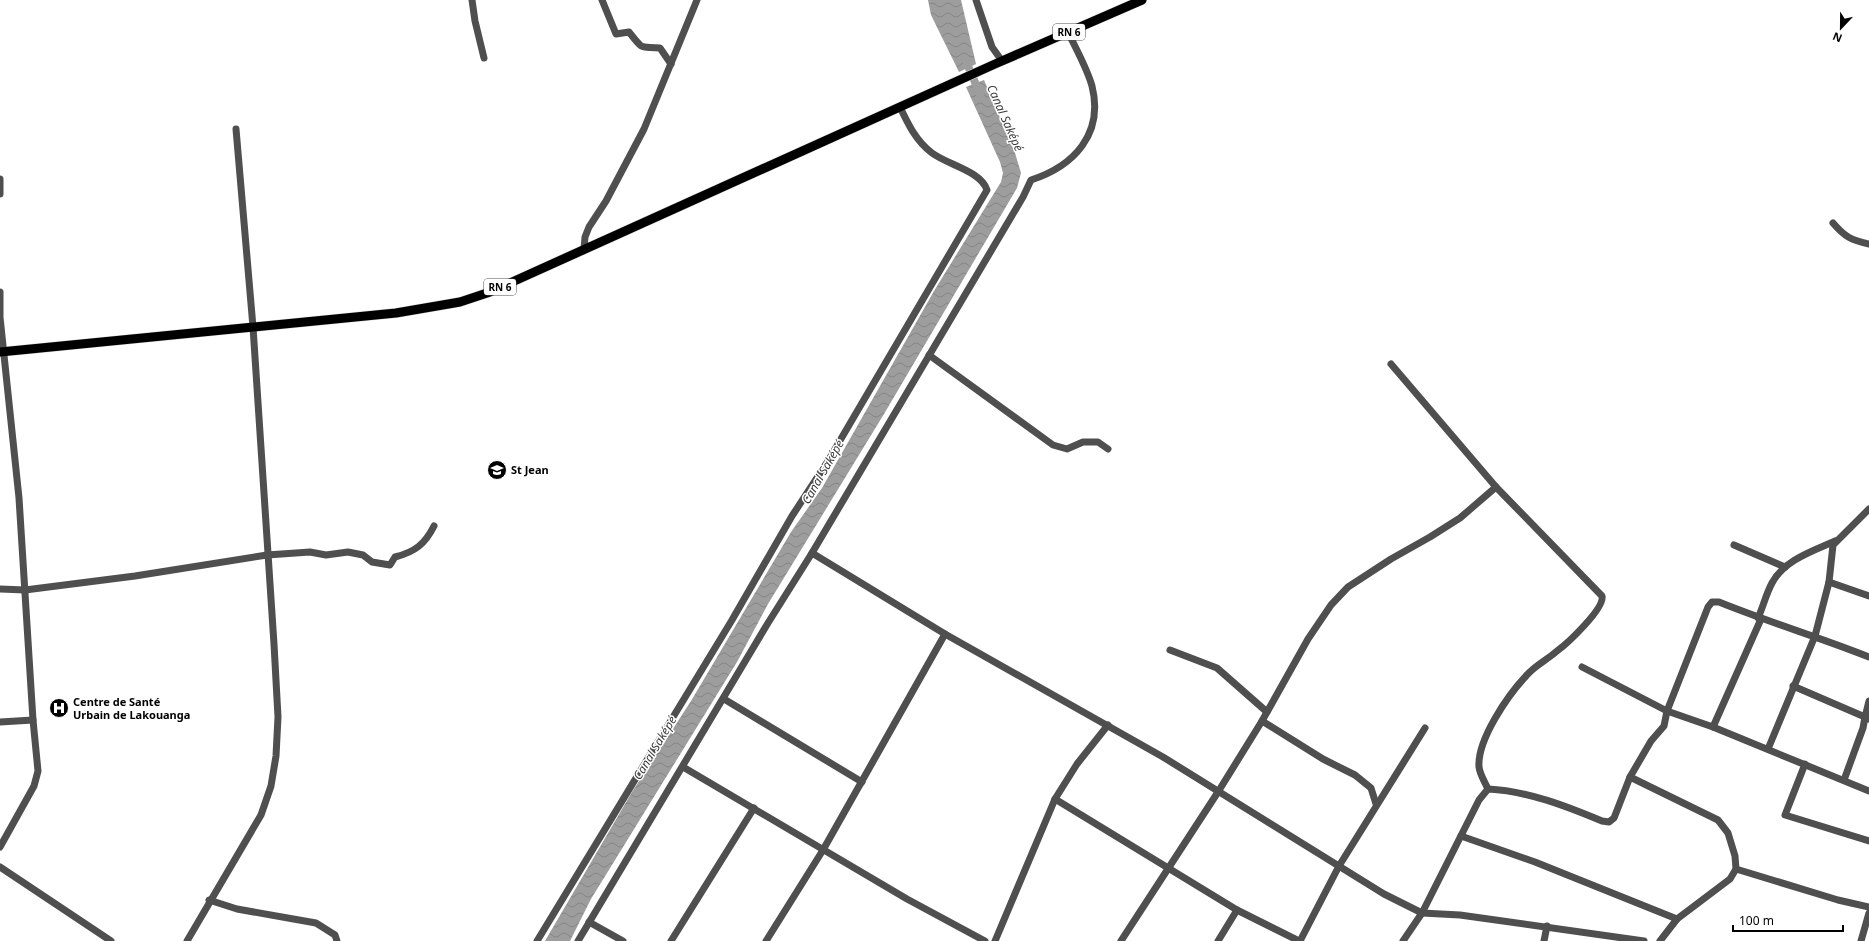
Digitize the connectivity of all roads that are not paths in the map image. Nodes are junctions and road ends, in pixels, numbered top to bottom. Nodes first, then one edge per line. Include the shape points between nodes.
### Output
1 (472, 0) edge
2 (602, 0) edge
3 (697, 0) edge
4 (976, 0) edge
5 (1142, 0) edge
6 (1068, 32) junction
7 (484, 58) dead end
8 (998, 63) junction
9 (671, 64) junction
10 (900, 107) junction
11 (236, 129) dead end
12 (0, 179) edge
13 (0, 194) edge
14 (1833, 223) dead end
15 (1869, 244) edge
16 (584, 249) junction
17 (0, 292) edge
18 (253, 326) junction
19 (3, 352) edge
20 (929, 355) junction
21 (1391, 364) dead end
22 (1108, 448) dead end
23 (1496, 487) junction
24 (1869, 509) edge
25 (434, 526) dead end
26 (1836, 540) junction
27 (1734, 545) dead end
28 (812, 553) junction
29 (268, 555) junction
30 (1785, 567) junction
31 (1829, 582) junction
32 (0, 589) edge
33 (25, 590) junction
34 (1869, 596) edge
35 (1760, 619) junction
36 (945, 634) junction
37 (1815, 636) junction
38 (1170, 650) dead end
39 (1869, 657) edge
40 (1582, 667) dead end
41 (1793, 686) junction
42 (724, 699) junction
43 (1869, 701) edge
44 (1667, 711) junction
45 (1267, 712) junction
46 (1867, 718) edge
47 (32, 720) junction
48 (1262, 721) junction
49 (0, 722) edge
50 (1108, 725) junction
51 (1713, 727) junction
52 (1426, 728) dead end
53 (1768, 749) junction
54 (1805, 764) junction
55 (683, 767) junction
56 (1630, 777) junction
57 (1844, 780) junction
58 (862, 782) junction
59 (1488, 789) junction
60 (1869, 791) edge
61 (1218, 792) junction
62 (1055, 799) junction
63 (1376, 804) junction
64 (754, 808) junction
65 (1461, 836) junction
66 (1869, 841) edge
67 (0, 847) edge
68 (823, 850) junction
69 (1339, 866) junction
70 (0, 868) edge
71 (1168, 869) junction
72 (1736, 869) junction
73 (209, 900) junction
74 (1869, 907) edge
75 (1237, 910) junction
76 (1869, 913) edge
77 (1422, 914) junction
78 (1677, 919) junction
79 (589, 922) junction
80 (1546, 926) junction
81 (111, 941) edge
82 (187, 941) edge
83 (337, 941) edge
84 (537, 941) edge
85 (578, 941) edge
86 (623, 941) edge
87 (671, 941) edge
88 (766, 941) edge
89 (985, 941) edge
90 (995, 941) edge
91 (1121, 941) edge
92 (1218, 941) edge
93 (1300, 941) edge
94 (1403, 941) edge
95 (1544, 941) edge
96 (1644, 941) edge
97 (1660, 941) edge
98 (1861, 941) edge

1 - 7 street
2 - 9 street via 616,34 628,32 646,49 660,48
3 - 9 street
4 - 8 street
5 - 6 main road, RN 6
6 - 8 main road, RN 6
6 - 20 street via 1092,84 1095,100 1088,138 1063,165 1048,175 1031,180
8 - 10 main road, RN 6
9 - 16 street via 644,129 606,201 589,227
10 - 16 main road, RN 6
10 - 84 street via 908,126 926,148 946,162 973,174 985,184 987,190 828,461 792,516 732,620
11 - 18 street
12 - 13 street
14 - 15 street via 1845,236
16 - 18 main road, RN 6 via 490,292 460,302 396,313
17 - 19 street
18 - 19 main road, RN 6
18 - 29 street
19 - 33 street via 19,498
20 - 22 street via 1053,445 1067,449 1083,442 1098,442
20 - 28 street
21 - 23 street
23 - 45 street via 1460,518 1348,587 1331,605 1308,639
23 - 59 street via 1602,596 1603,600 1587,622 1558,651 1526,675 1496,717 1487,733 1479,766
24 - 26 street
25 - 29 street via 428,538 410,553 395,557 390,565 372,562 363,555 348,552 326,555 310,552
26 - 30 street
26 - 31 street via 1832,549
27 - 30 street
28 - 36 street
28 - 42 street
29 - 33 street
29 - 73 street via 278,717 271,786 261,815
30 - 35 street via 1772,582
31 - 34 street
31 - 37 street
32 - 33 street
33 - 47 street
35 - 37 street
35 - 44 street via 1719,602 1712,602 1708,606
35 - 51 street
36 - 50 street
36 - 58 street
37 - 39 street
37 - 41 street
38 - 45 street via 1217,668
40 - 44 street
41 - 46 street
41 - 53 street
42 - 55 street
42 - 58 street
43 - 46 street
44 - 51 street
44 - 56 street via 1664,726 1651,741
45 - 48 street
46 - 57 street
47 - 49 street
47 - 67 street via 38,771 34,786
48 - 61 street
48 - 63 street via 1323,759 1355,775 1371,788
50 - 61 street
50 - 62 street via 1077,764
51 - 53 street
52 - 63 street
53 - 54 street
54 - 57 street
54 - 66 street via 1785,815
55 - 64 street
55 - 79 street
56 - 59 street via 1614,818 1609,822 1541,798 1506,790
56 - 72 street via 1718,820 1728,833
57 - 60 street
58 - 68 street
59 - 65 street via 1479,800
61 - 69 street
61 - 71 street
62 - 71 street
62 - 90 street
63 - 69 street
64 - 68 street
64 - 87 street
65 - 77 street
65 - 78 street via 1536,862
68 - 88 street
68 - 89 street
69 - 77 street
69 - 93 street
70 - 81 street
71 - 75 street
71 - 91 street
72 - 74 street
72 - 78 street via 1725,884 1694,904
73 - 82 street
73 - 83 street via 237,909 316,923 335,935
75 - 92 street
75 - 93 street
76 - 98 street
77 - 80 street via 1460,915
77 - 94 street
78 - 97 street
79 - 85 street
79 - 86 street
80 - 95 street
80 - 96 street

